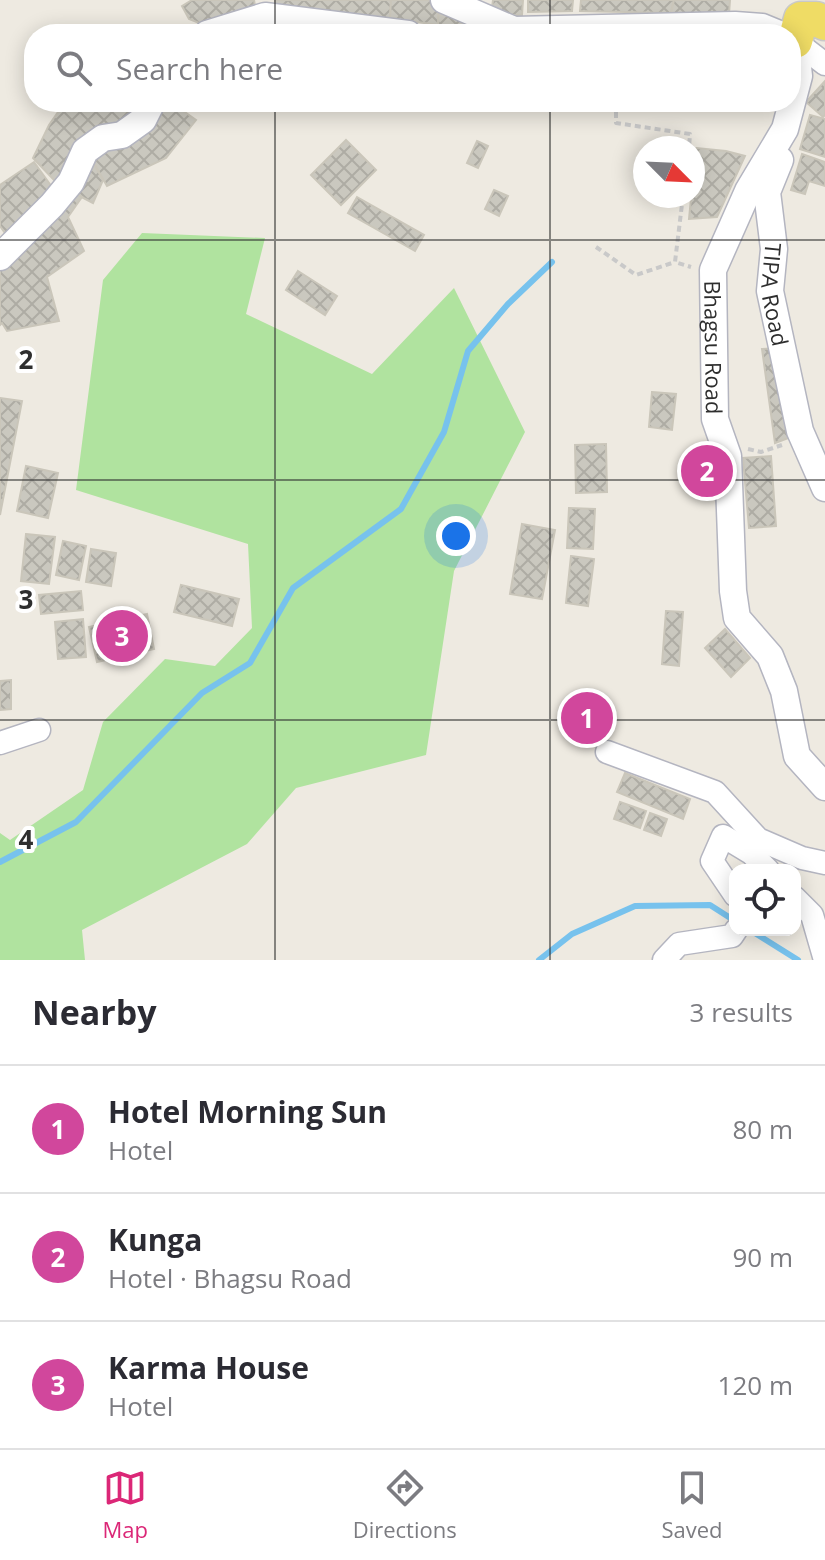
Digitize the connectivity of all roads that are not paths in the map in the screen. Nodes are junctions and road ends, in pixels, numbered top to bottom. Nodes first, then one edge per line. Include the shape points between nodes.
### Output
1 (444, 0) edge
2 (264, 8) edge
3 (825, 23) edge
4 (229, 24) edge
5 (353, 24) edge
6 (500, 24) edge
7 (800, 24) edge
8 (801, 43) edge
9 (825, 64) edge
10 (147, 112) edge
11 (790, 112) edge
12 (794, 112) edge
13 (0, 257) edge
14 (825, 488) edge
15 (39, 730) dead end
16 (0, 743) edge
17 (607, 752) dead end
18 (825, 787) edge
19 (825, 863) edge
20 (762, 864) edge
21 (729, 886) edge
22 (801, 904) edge
23 (729, 934) edge
24 (664, 960) edge
25 (825, 960) edge

1 - 6 street
2 - 4 street
2 - 5 street
3 - 7 main road via 801,19
8 - 9 street
10 - 13 street via 122,135 103,138 85,151 71,182
11 - 18 street, Bhagsu Road via 713,270 715,419 728,456 737,618 770,656 784,691 797,756
12 - 14 street, TIPA Road via 767,192 774,249 770,291 804,439
15 - 16 street
17 - 19 street via 715,792 758,839
20 - 21 street via 723,836 712,861
22 - 25 street via 812,915
23 - 24 street via 679,944

